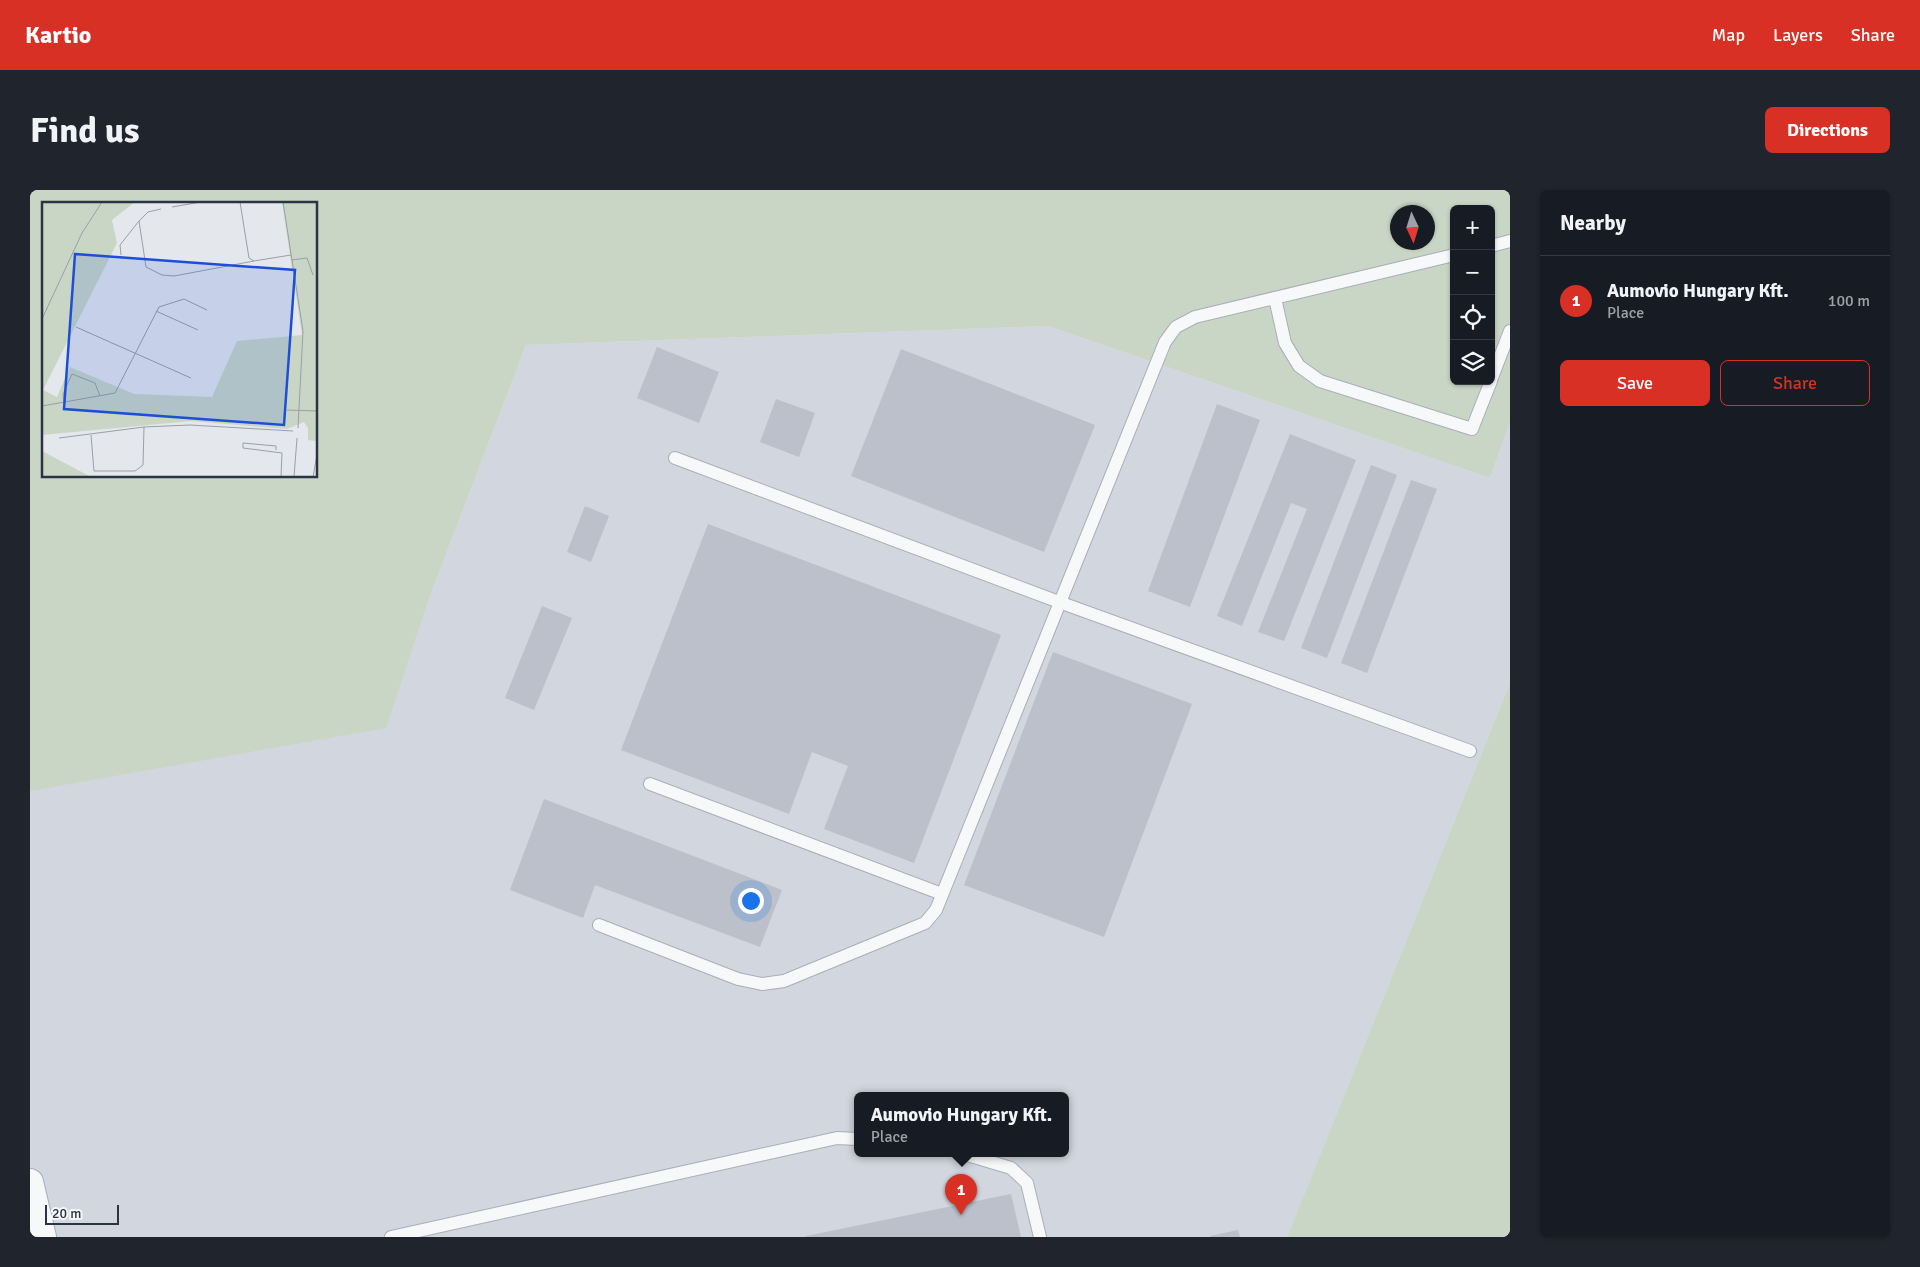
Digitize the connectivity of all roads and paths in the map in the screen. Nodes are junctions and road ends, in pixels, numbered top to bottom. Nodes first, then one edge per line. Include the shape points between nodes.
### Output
1 (1510, 241) edge
2 (1495, 245) edge
3 (1450, 256) edge
4 (1275, 298) junction
5 (1510, 331) edge
6 (1495, 370) edge
7 (1489, 385) edge
8 (675, 458) dead end
9 (1059, 602) junction
10 (1470, 751) dead end
11 (650, 784) dead end
12 (942, 894) junction
13 (599, 925) dead end
14 (854, 1139) edge
15 (974, 1157) edge
16 (30, 1182) edge
17 (43, 1237) edge
18 (391, 1237) edge
19 (1040, 1237) edge

1 - 2 lane
3 - 4 lane
4 - 7 lane via 1285,343 1299,366 1320,381 1472,430
4 - 9 lane via 1195,317 1176,327 1166,342
5 - 6 lane
8 - 9 lane
9 - 10 lane
9 - 12 lane
11 - 12 lane
12 - 13 lane via 936,910 924,922 784,981 762,984 738,979
14 - 18 lane via 837,1138
15 - 19 lane via 1011,1168 1027,1183
16 - 17 street

